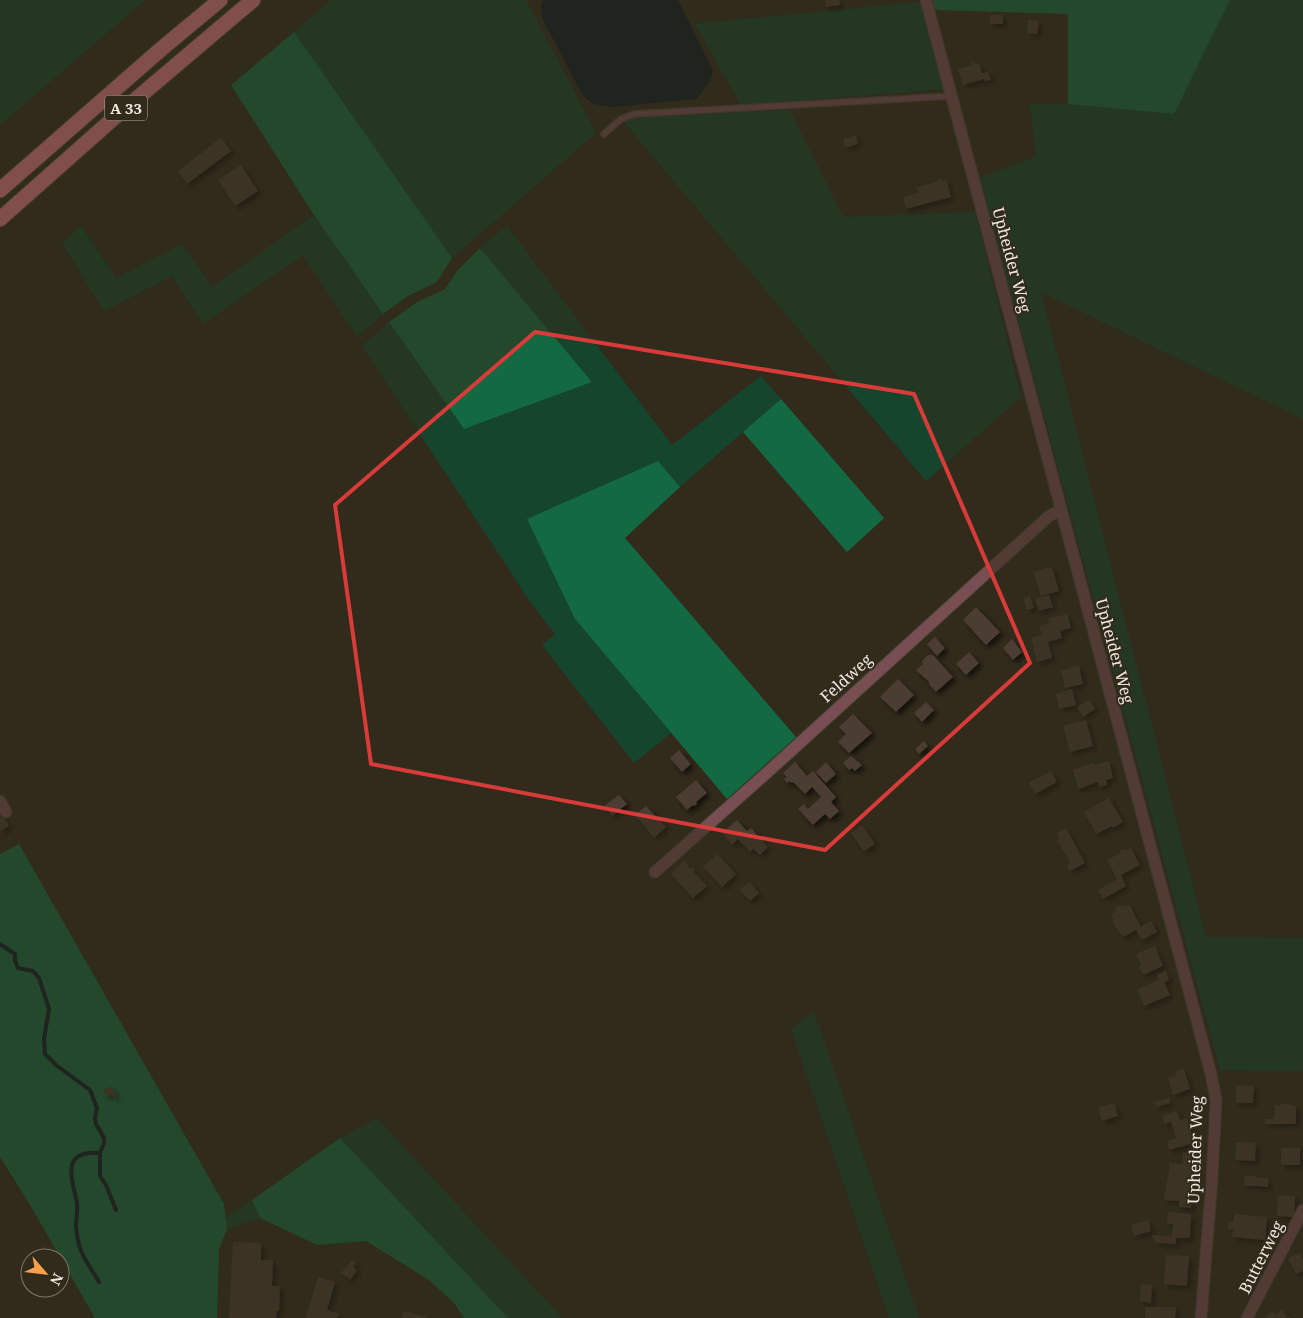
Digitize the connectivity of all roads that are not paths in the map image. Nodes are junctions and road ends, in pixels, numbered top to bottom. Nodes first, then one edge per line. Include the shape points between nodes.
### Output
1 (220, 0) edge
2 (253, 0) edge
3 (926, 0) edge
4 (952, 96) junction
5 (604, 134) dead end
6 (0, 190) edge
7 (0, 219) edge
8 (1060, 510) junction
9 (0, 801) edge
10 (6, 812) dead end
11 (655, 872) dead end
12 (1303, 1210) edge
13 (1201, 1318) edge
14 (1247, 1318) edge

1 - 6 highway, A 33
2 - 7 highway, A 33
3 - 4 street, Upheider Weg
4 - 5 lane via 634,114 621,118
4 - 8 street, Upheider Weg
8 - 11 street, Feldweg via 1049,516
8 - 13 street, Upheider Weg via 1212,1074 1216,1100
9 - 10 street
12 - 14 street, Butterweg

